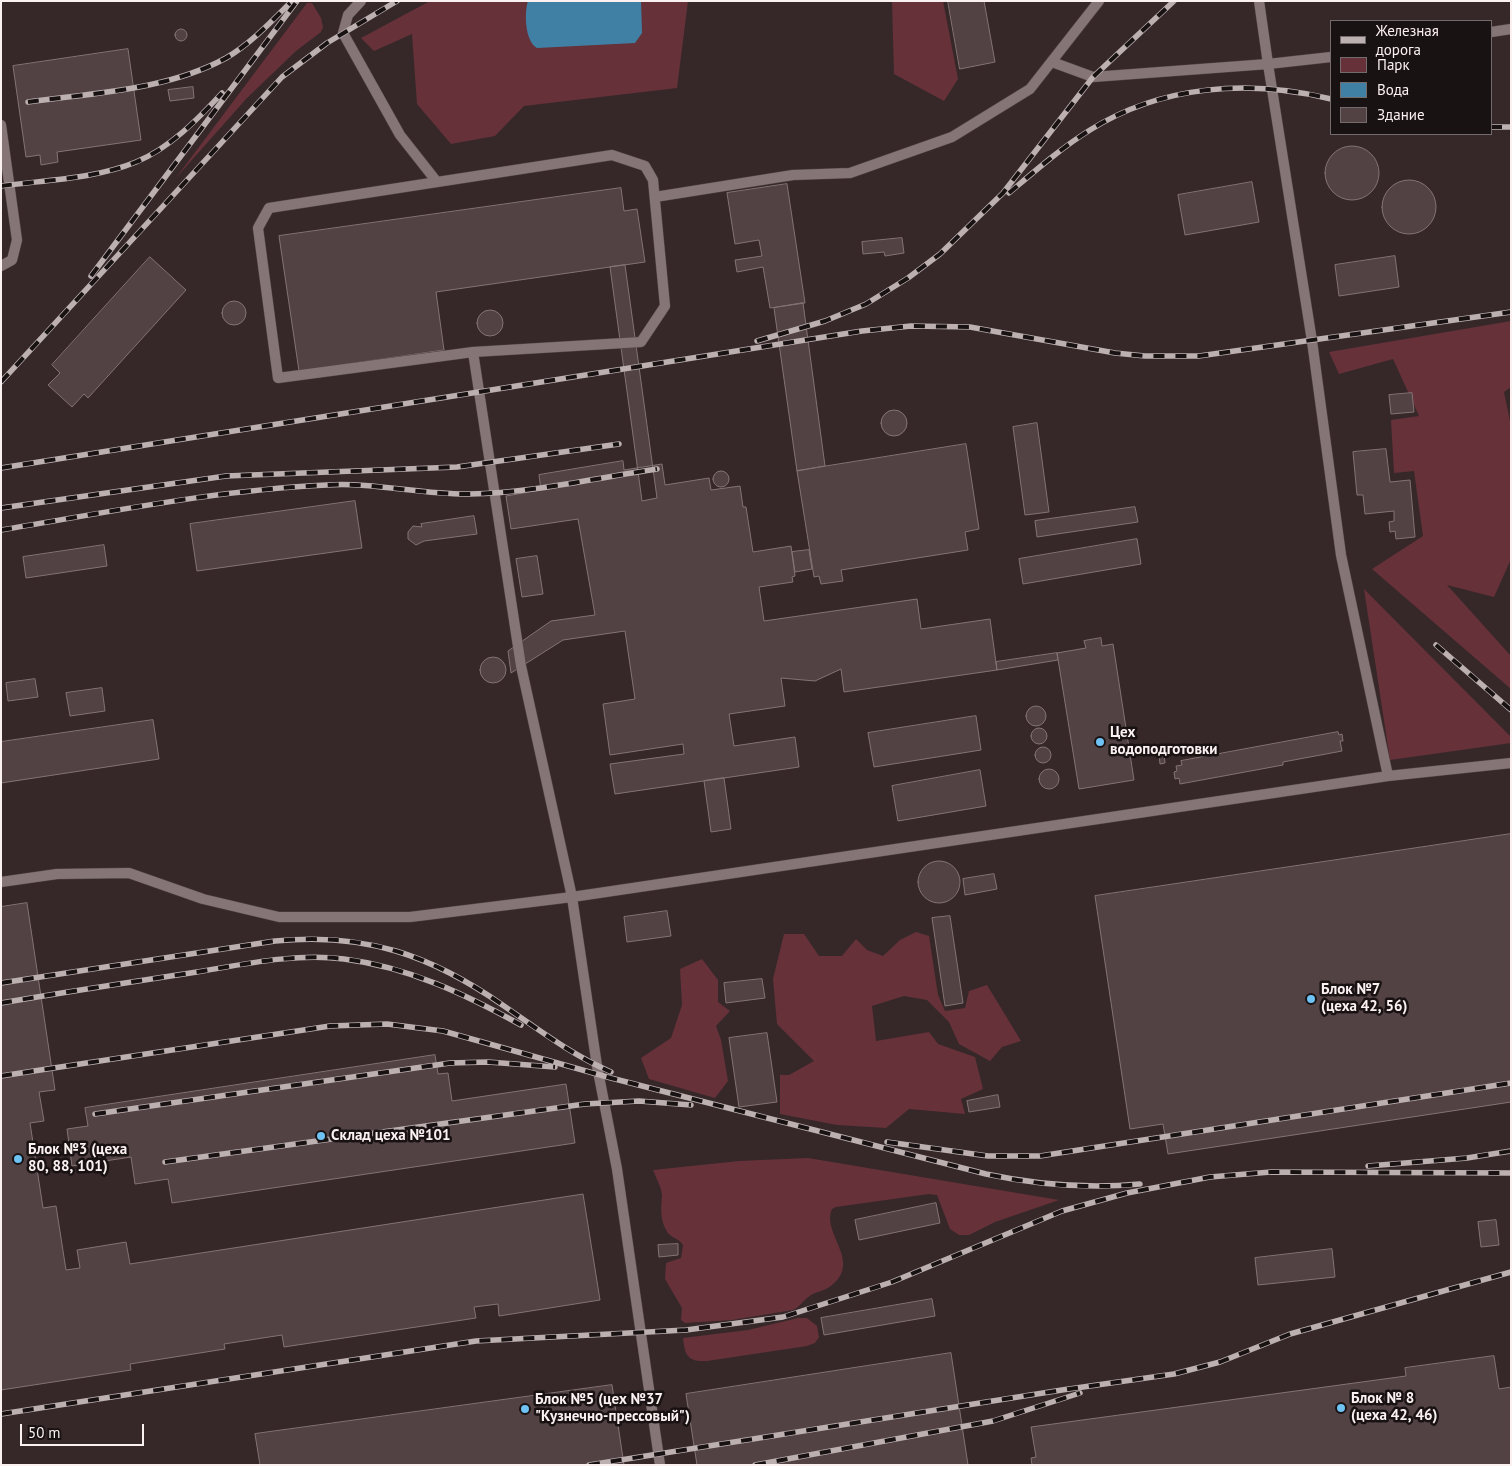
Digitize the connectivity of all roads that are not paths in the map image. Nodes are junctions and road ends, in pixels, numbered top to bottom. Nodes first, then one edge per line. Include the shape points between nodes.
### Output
1 (361, 1) edge
2 (1099, 1) edge
3 (1259, 1) edge
4 (1511, 29) edge
5 (1492, 32) edge
6 (1330, 57) edge
7 (1052, 62) junction
8 (1268, 64) junction
9 (1, 125) edge
10 (437, 182) junction
11 (655, 197) junction
12 (1, 266) edge
13 (472, 352) junction
14 (1511, 762) edge
15 (1388, 776) junction
16 (1, 882) edge
17 (572, 897) junction
18 (660, 1465) edge

1 - 10 lane via 348,15 343,33 400,136
2 - 7 lane
3 - 8 lane
4 - 5 lane
6 - 8 lane
7 - 8 lane via 1093,77
7 - 11 lane via 1030,89 952,137 850,173 793,175
8 - 15 lane via 1342,555
9 - 12 lane via 17,240 12,260
10 - 11 lane via 612,155 645,166 653,180
10 - 13 lane via 269,208 258,228 278,378
11 - 13 lane via 664,306 641,342
13 - 17 lane via 521,666
14 - 15 lane
15 - 17 lane
16 - 17 lane via 57,874 129,873 203,899 279,917 410,917
17 - 18 lane via 617,1169

